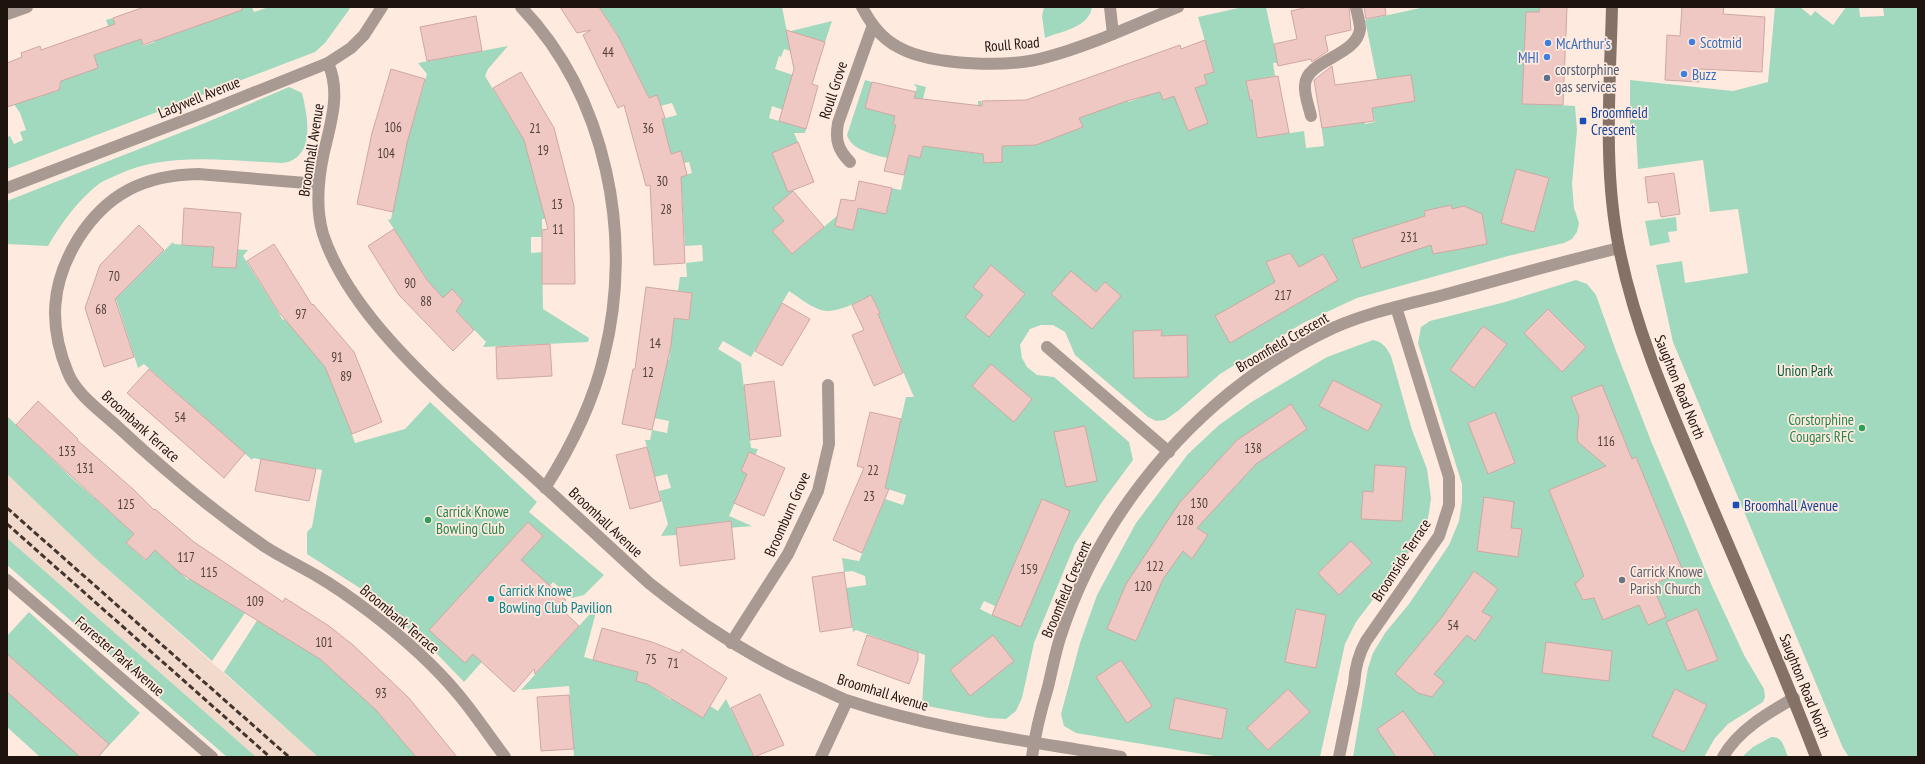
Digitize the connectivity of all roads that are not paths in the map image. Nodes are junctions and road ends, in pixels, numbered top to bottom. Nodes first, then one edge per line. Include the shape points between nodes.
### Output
1 (27, 7) edge
2 (382, 7) edge
3 (521, 7) edge
4 (862, 7) edge
5 (1110, 7) edge
6 (1178, 7) edge
7 (1356, 7) edge
8 (1612, 7) edge
9 (7, 14) edge
10 (873, 25) junction
11 (1113, 34) junction
12 (328, 63) junction
13 (1311, 116) dead end
14 (850, 162) dead end
15 (318, 184) junction
16 (7, 188) edge
17 (1619, 248) junction
18 (1396, 307) junction
19 (1046, 347) dead end
20 (828, 385) dead end
21 (1169, 452) junction
22 (545, 488) junction
23 (7, 580) edge
24 (731, 642) junction
25 (1794, 698) junction
26 (847, 700) junction
27 (1034, 742) junction
28 (212, 757) edge
29 (505, 757) edge
30 (821, 757) edge
31 (1032, 757) edge
32 (1121, 757) edge
33 (1339, 757) edge
34 (1723, 757) edge
35 (1816, 757) edge

1 - 9 street
2 - 12 street, Ladywell Avenue via 364,35 351,48
3 - 22 street via 541,30 570,75 588,113 609,183 615,237 615,295 601,369 579,428
4 - 10 street, Roull Road
5 - 11 street
6 - 11 street, Roull Road
7 - 13 street via 1360,28 1355,40 1308,77 1305,85
8 - 17 street, Saughton Road North via 1610,187
10 - 11 street, Roull Road via 888,41 905,51 933,58 980,63 1046,58
10 - 14 street, Roull Grove via 837,129 837,144
12 - 15 street, Broomhall Avenue via 334,76 335,98
12 - 16 street, Ladywell Avenue
15 - 22 street, Broomhall Avenue via 318,209 323,233 331,254 350,288 380,328 440,391
15 - 29 street, Broombank Terrace via 198,174 158,178 121,193 98,212 80,236 58,280 55,295 56,327 68,374 82,393 210,507 266,547 340,590 382,622 456,692
17 - 18 street, Broomfield Crescent
17 - 25 street, Saughton Road North via 1635,312 1656,375
18 - 21 street, Broomfield Crescent via 1334,328 1270,364 1220,400
18 - 33 street, Broomside Terrace via 1449,477 1449,505 1434,544 1366,641 1360,654 1354,672
19 - 21 street
20 - 24 street, Broomburn Grove via 829,444 818,491 788,554
21 - 27 street, Broomfield Crescent via 1140,486 1115,522 1084,580 1060,637
22 - 24 street, Broomhall Avenue via 674,604
23 - 28 street, Forrester Park Avenue
24 - 26 street, Broomhall Avenue via 793,676
25 - 34 street via 1740,734
25 - 35 street, Saughton Road North
26 - 27 street, Broomhall Avenue via 919,720
26 - 30 street
27 - 31 street, Broomfield Crescent
27 - 32 street, Broomhall Avenue

